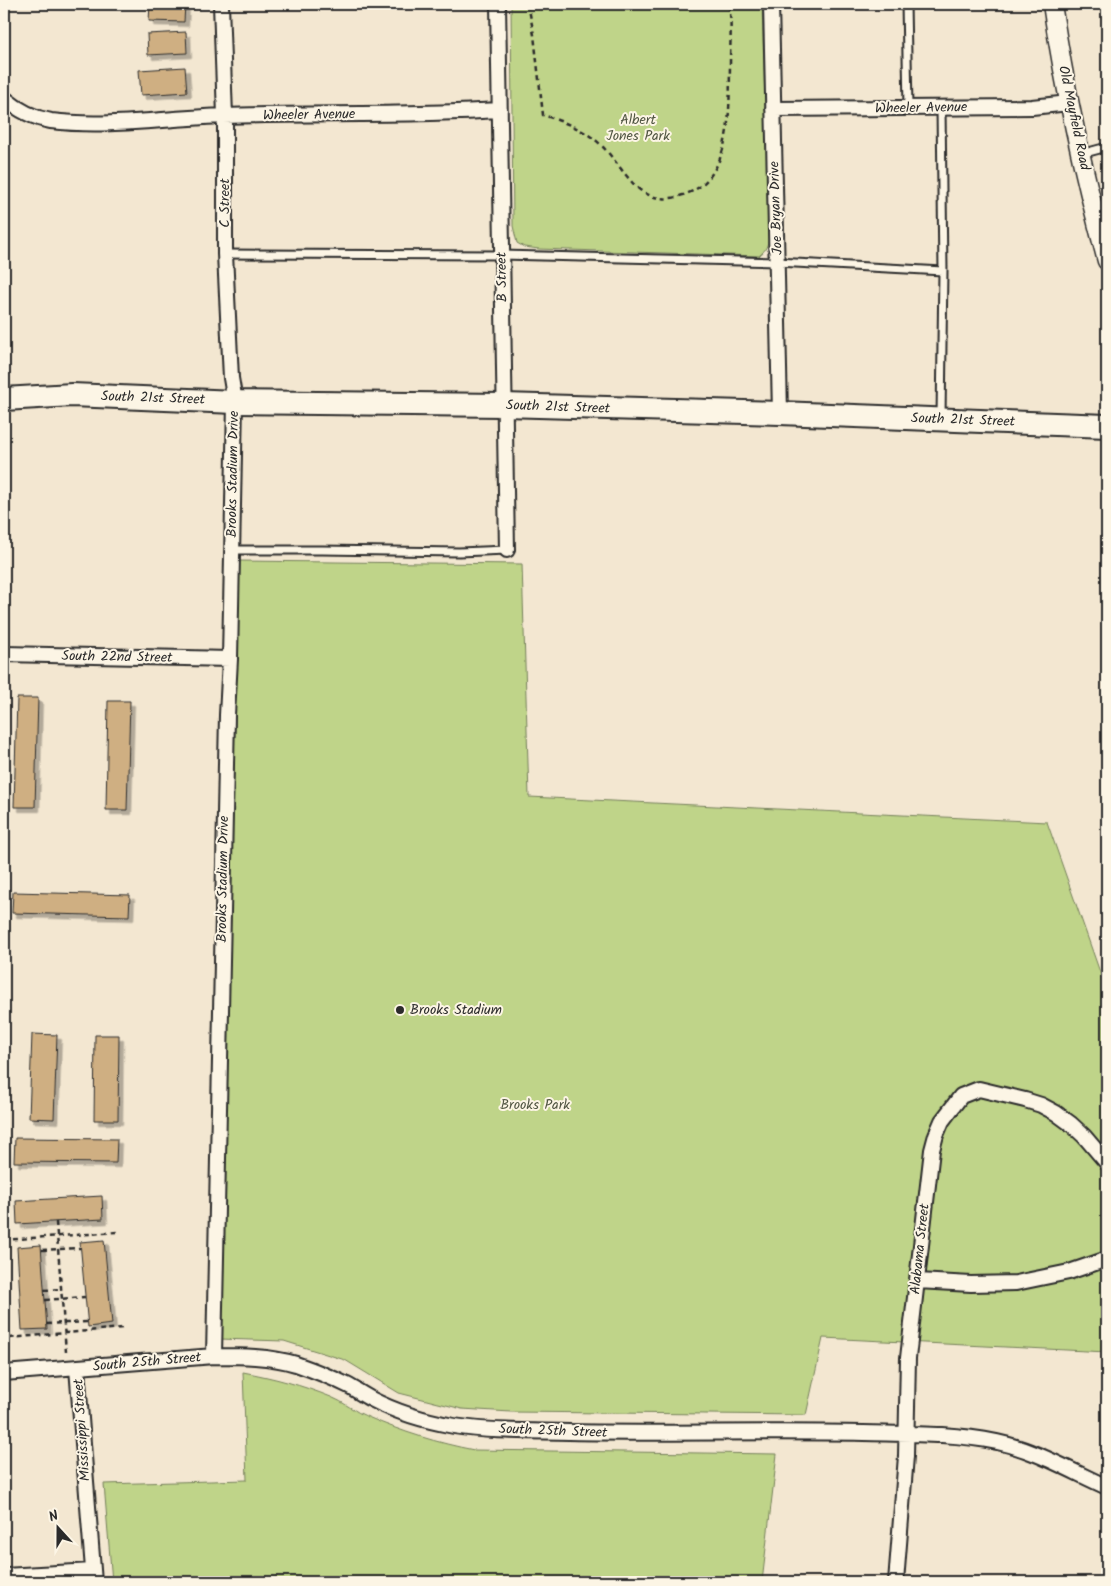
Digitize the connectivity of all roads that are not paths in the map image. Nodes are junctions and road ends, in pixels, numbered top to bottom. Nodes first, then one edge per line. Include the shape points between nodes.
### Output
1 (221, 4) edge
2 (498, 4) edge
3 (771, 4) edge
4 (906, 4) edge
5 (1052, 4) edge
6 (4, 98) edge
7 (1069, 102) junction
8 (908, 108) junction
9 (941, 108) junction
10 (773, 109) junction
11 (500, 110) junction
12 (225, 116) junction
13 (1107, 148) edge
14 (1080, 154) junction
15 (225, 254) junction
16 (502, 255) junction
17 (1107, 261) edge
18 (777, 262) junction
19 (942, 271) junction
20 (6, 398) edge
21 (235, 402) junction
22 (504, 405) junction
23 (780, 412) junction
24 (940, 419) junction
25 (1107, 426) edge
26 (232, 550) junction
27 (507, 550) joint
28 (4, 654) edge
29 (230, 660) junction
30 (1107, 1163) edge
31 (1107, 1259) edge
32 (918, 1281) junction
33 (214, 1356) junction
34 (77, 1368) junction
35 (4, 1373) edge
36 (906, 1434) junction
37 (1107, 1487) edge
38 (4, 1576) edge
39 (93, 1576) edge
40 (896, 1582) edge

1 - 12 street, C Street
2 - 11 street, B Street
3 - 10 street, Joe Bryan Drive
4 - 8 lane
5 - 7 street, Old Mayfield Road
6 - 12 street, Wheeler Avenue via 30,115 67,122
7 - 9 street, Wheeler Avenue via 1032,107
7 - 14 street, Old Mayfield Road
8 - 9 street, Wheeler Avenue
8 - 10 street, Wheeler Avenue
9 - 19 lane
10 - 18 street, Joe Bryan Drive
11 - 12 street, Wheeler Avenue via 439,114
11 - 16 street, B Street
12 - 15 street, C Street
13 - 14 lane
14 - 17 street, Old Mayfield Road
15 - 16 lane
15 - 21 street, C Street
16 - 18 lane
16 - 22 street, B Street
18 - 19 lane
18 - 23 street, Joe Bryan Drive
19 - 24 lane
20 - 21 main road, South 21st Street via 72,395
21 - 22 main road, South 21st Street
21 - 26 street, Brooks Stadium Drive
22 - 23 main road, South 21st Street
22 - 27 street, B Street
23 - 24 main road, South 21st Street
24 - 25 main road, South 21st Street
26 - 27 lane
26 - 29 street, Brooks Stadium Drive
28 - 29 street, South 22nd Street
29 - 33 street, Brooks Stadium Drive via 226,725
30 - 32 street, Alabama Street via 1071,1124 1040,1105 979,1089 961,1096 942,1121 932,1150
31 - 32 street via 1016,1284
32 - 36 street, Alabama Street via 908,1358
33 - 34 street, South 25th Street
33 - 36 street, South 25th Street via 258,1357 294,1364 321,1373 398,1411 425,1420 480,1429 601,1433
34 - 35 street, South 25th Street
34 - 39 street, Mississippi Street
36 - 37 street, South 25th Street via 973,1438 1022,1448
36 - 40 street, Alabama Street
38 - 39 street

